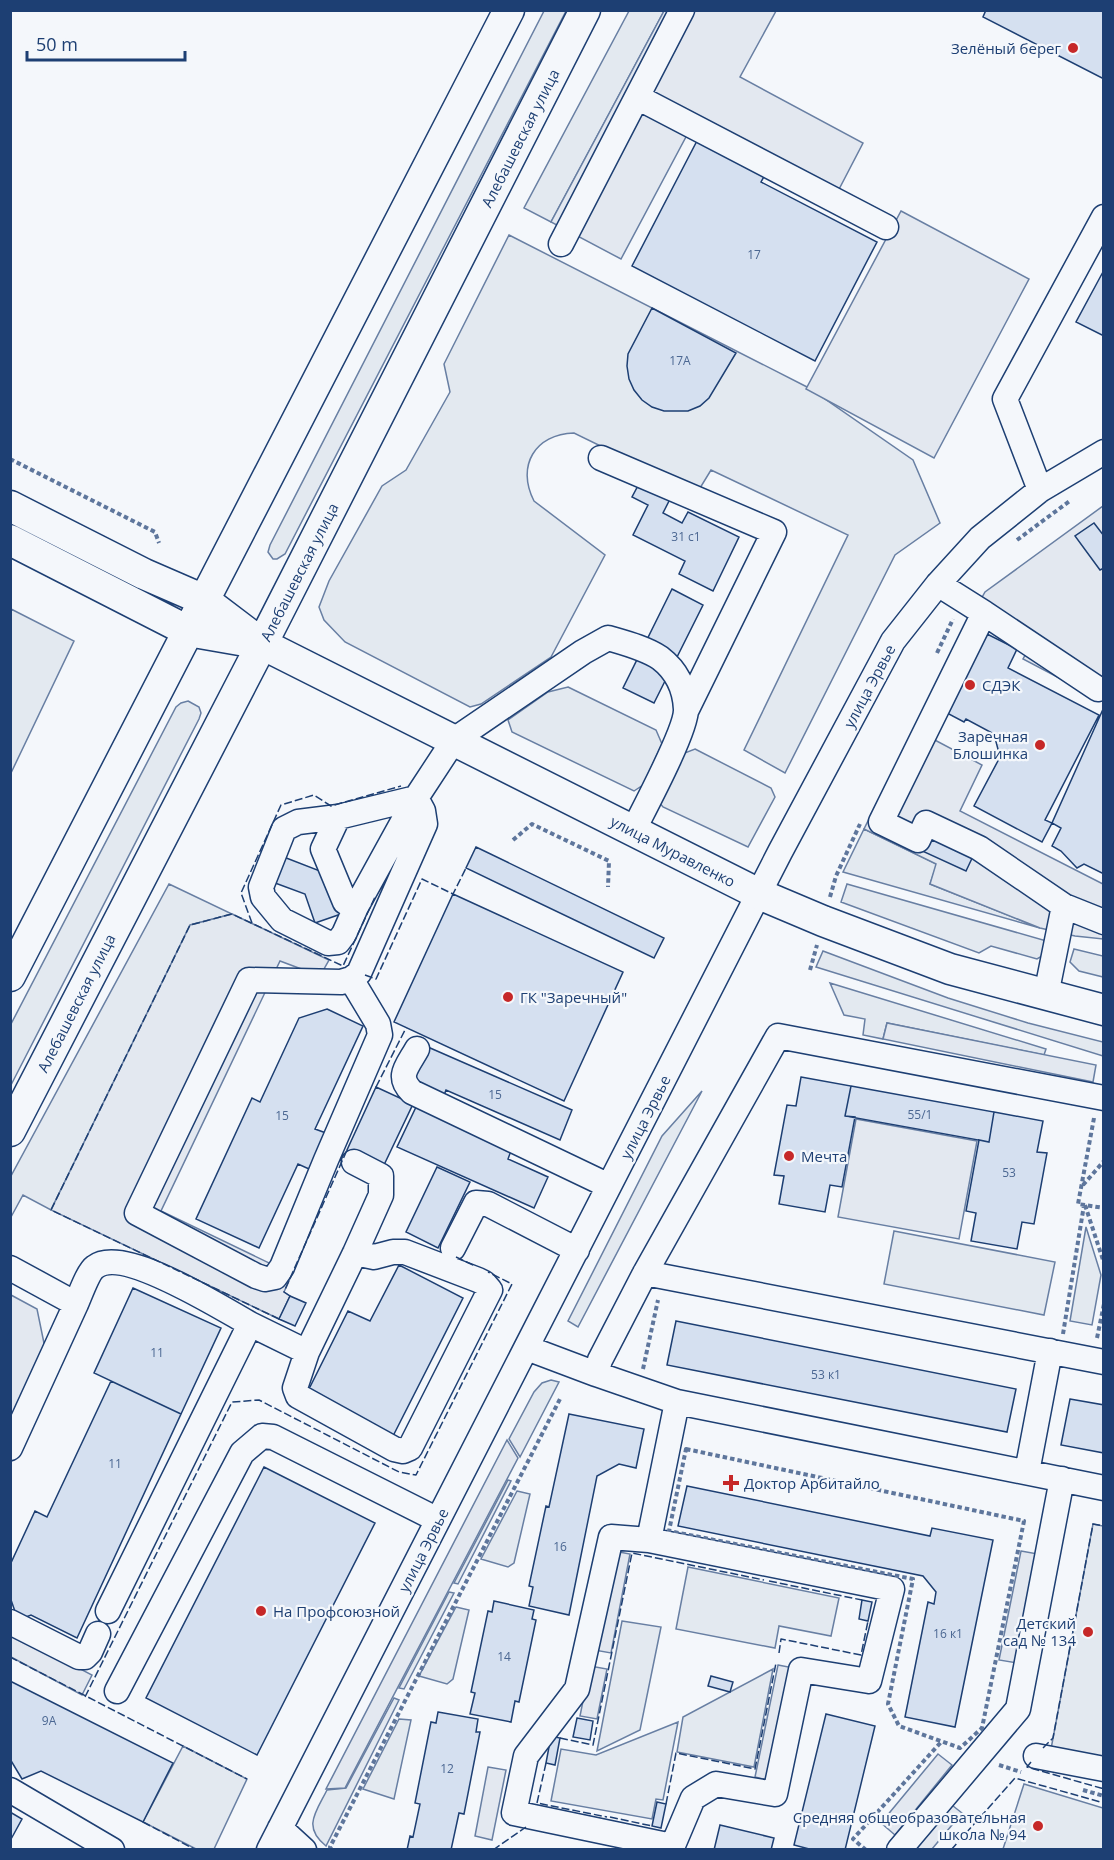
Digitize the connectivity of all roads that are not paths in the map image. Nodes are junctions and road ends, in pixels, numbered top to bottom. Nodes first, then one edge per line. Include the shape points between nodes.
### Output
1 (509, 10) edge
2 (585, 10) edge
3 (682, 10) edge
4 (637, 97) junction
5 (1104, 217) edge
6 (886, 227) dead end
7 (561, 244) dead end
8 (1104, 452) edge
9 (601, 458) dead end
10 (1040, 490) junction
11 (10, 506) edge
12 (10, 540) edge
13 (938, 584) junction
14 (204, 600) junction
15 (984, 612) junction
16 (188, 631) junction
17 (262, 644) junction
18 (1098, 689) dead end
19 (687, 711) junction
20 (454, 740) junction
21 (416, 798) junction
22 (338, 817) junction
23 (633, 831) junction
24 (759, 894) junction
25 (1064, 906) junction
26 (356, 907) junction
27 (1104, 922) edge
28 (10, 976) edge
29 (351, 979) junction
30 (1046, 995) junction
31 (1104, 1010) edge
32 (417, 1049) dead end
33 (1100, 1097) edge
34 (10, 1131) edge
35 (354, 1162) dead end
36 (609, 1186) junction
37 (453, 1248) dead end
38 (577, 1251) junction
39 (355, 1253) junction
40 (10, 1268) edge
41 (645, 1273) junction
42 (76, 1304) junction
43 (250, 1324) junction
44 (527, 1348) junction
45 (307, 1352) junction
46 (1055, 1352) junction
47 (1099, 1361) edge
48 (596, 1374) junction
49 (677, 1402) junction
50 (10, 1448) edge
51 (1027, 1472) junction
52 (1062, 1479) junction
53 (1104, 1488) edge
54 (438, 1520) junction
55 (649, 1540) junction
56 (108, 1611) dead end
57 (10, 1622) edge
58 (98, 1634) dead end
59 (117, 1691) dead end
60 (1036, 1756) dead end
61 (1104, 1769) edge
62 (10, 1790) edge
63 (280, 1828) junction
64 (672, 1847) edge
65 (112, 1850) edge
66 (269, 1850) edge
67 (304, 1850) edge
68 (899, 1850) edge

1 - 14 main road
2 - 17 main road, Алебашевская улица
3 - 4 street
4 - 6 street
4 - 7 street
5 - 10 street via 1005,399
8 - 10 street, улица Эрвье
9 - 19 street via 774,532
10 - 13 street, улица Эрвье via 980,538
11 - 14 main road
12 - 16 main road
13 - 15 street
13 - 24 street, улица Эрвье via 893,641
14 - 16 main road
14 - 17 main road
15 - 18 street
15 - 25 street via 880,822 918,840 926,823 980,848
16 - 17 main road
16 - 28 main road
17 - 20 main road, улица Муравленко
17 - 34 main road, Алебашевская улица
19 - 20 street via 681,680 660,658 608,638
19 - 23 street
20 - 21 street
20 - 23 main road, улица Муравленко
21 - 22 street
21 - 26 street
21 - 29 street via 425,824 358,973
22 - 26 street via 323,849 345,902
22 - 26 street via 298,822 284,829 261,888 263,897 282,920 328,943 338,942
23 - 24 main road, улица Муравленко
24 - 30 main road, улица Муравленко via 950,969
24 - 36 street, улица Эрвье
25 - 27 street
25 - 30 street
29 - 29 street via 249,980 137,1213 256,1276 275,1277 380,1035 378,1024
30 - 31 main road, улица Муравленко
32 - 36 street via 403,1076 404,1084 412,1092
33 - 41 street via 778,1036
35 - 39 street via 381,1176 383,1185
36 - 38 street, улица Эрвье
37 - 38 street via 476,1203 488,1204
38 - 44 street, улица Эрвье
39 - 45 street
39 - 45 street via 374,1257 405,1252 478,1280 490,1290 410,1448 394,1449 298,1396 295,1388
40 - 42 street
41 - 46 street
41 - 48 street
42 - 43 street via 94,1268 106,1262 127,1263 147,1269
42 - 50 street
43 - 45 street
43 - 56 street
44 - 48 street
44 - 54 street, улица Эрвье
46 - 47 street
46 - 51 street
48 - 49 street
49 - 51 street
49 - 55 street
51 - 52 street
52 - 53 street
52 - 68 street via 1018,1709
54 - 59 street via 273,1437 262,1436 242,1453
54 - 63 street, улица Эрвье
55 - 64 street via 611,1537 577,1689 526,1756 514,1813
55 - 64 street via 892,1589 869,1681 801,1670 775,1794 716,1784 693,1798
57 - 58 street via 79,1657 90,1652
60 - 61 street
62 - 65 street
63 - 66 street, улица Эрвье
63 - 67 street

